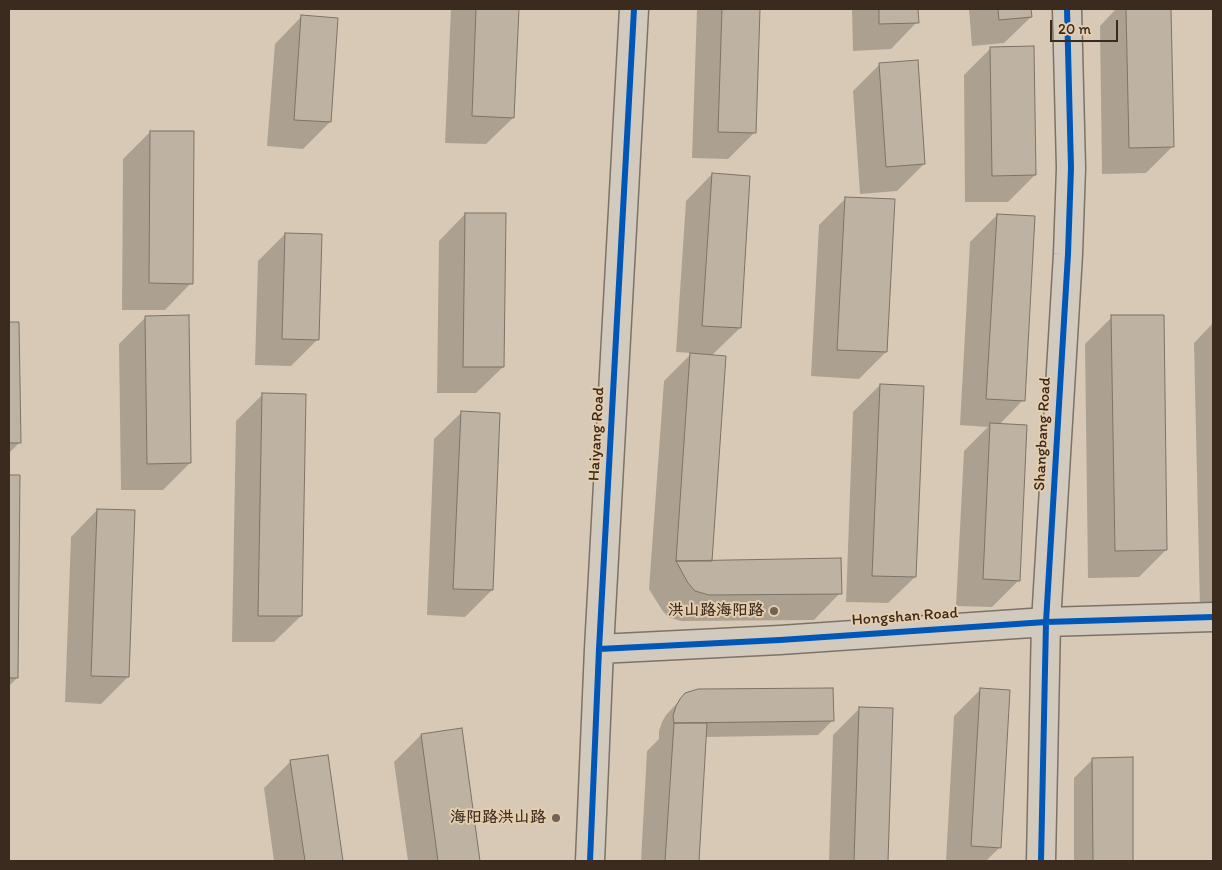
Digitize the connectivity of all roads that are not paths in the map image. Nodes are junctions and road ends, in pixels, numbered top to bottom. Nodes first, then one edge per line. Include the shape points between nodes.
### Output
1 (634, 9) edge
2 (1068, 9) edge
3 (1213, 617) edge
4 (1046, 622) junction
5 (599, 648) junction
6 (590, 861) edge
7 (1041, 861) edge

1 - 5 street, Haiyang Road
2 - 4 street, Shangbang Road via 1069,235
3 - 4 street, Hongshan Road
4 - 5 street, Hongshan Road via 780,640
4 - 7 street, Shangbang Road
5 - 6 street, Haiyang Road

